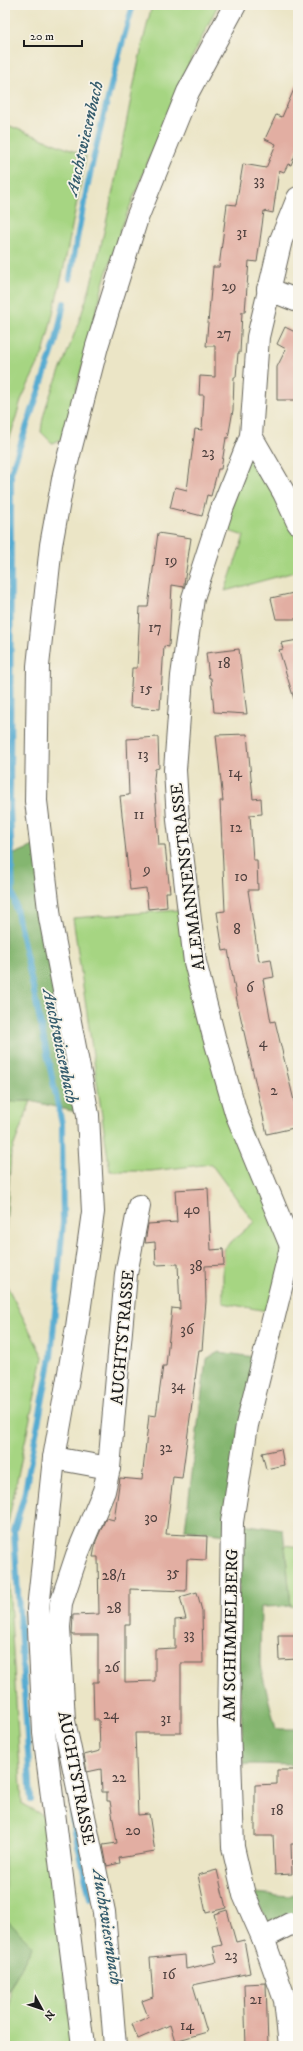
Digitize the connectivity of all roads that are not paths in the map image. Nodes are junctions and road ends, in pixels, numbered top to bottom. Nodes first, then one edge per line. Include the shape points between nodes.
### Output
1 (235, 5) edge
2 (298, 198) edge
3 (268, 288) junction
4 (298, 301) edge
5 (251, 436) junction
6 (298, 523) edge
7 (139, 1206) dead end
8 (298, 1222) edge
9 (291, 1246) junction
10 (54, 1458) junction
11 (109, 1468) junction
12 (298, 1925) edge
13 (263, 1938) junction
14 (83, 2046) edge
15 (116, 2046) edge
16 (290, 2046) edge

1 - 10 street via 188,92 137,218 95,354 64,474 51,545 38,666 36,801 50,918 88,1115 93,1212 77,1327
2 - 3 street, ALEMANNENSTRASSE via 281,240
3 - 4 street
3 - 5 street, ALEMANNENSTRASSE via 258,337
5 - 6 street
5 - 9 street, ALEMANNENSTRASSE via 222,509 193,598 182,676 176,762 178,820 195,962 214,1037 236,1113
7 - 11 street, AUCHTSTRASSE via 126,1274
8 - 9 street, AM SCHIMMELBERG
9 - 13 street, AM SCHIMMELBERG via 247,1425 232,1522 229,1724 233,1847 244,1895
10 - 11 street
10 - 14 street via 38,1609 44,1732
11 - 15 street, AUCHTSTRASSE via 104,1491 77,1555 66,1589 59,1627 64,1722 104,1912
12 - 13 street via 290,1924
13 - 16 street, AM SCHIMMELBERG via 285,2000

